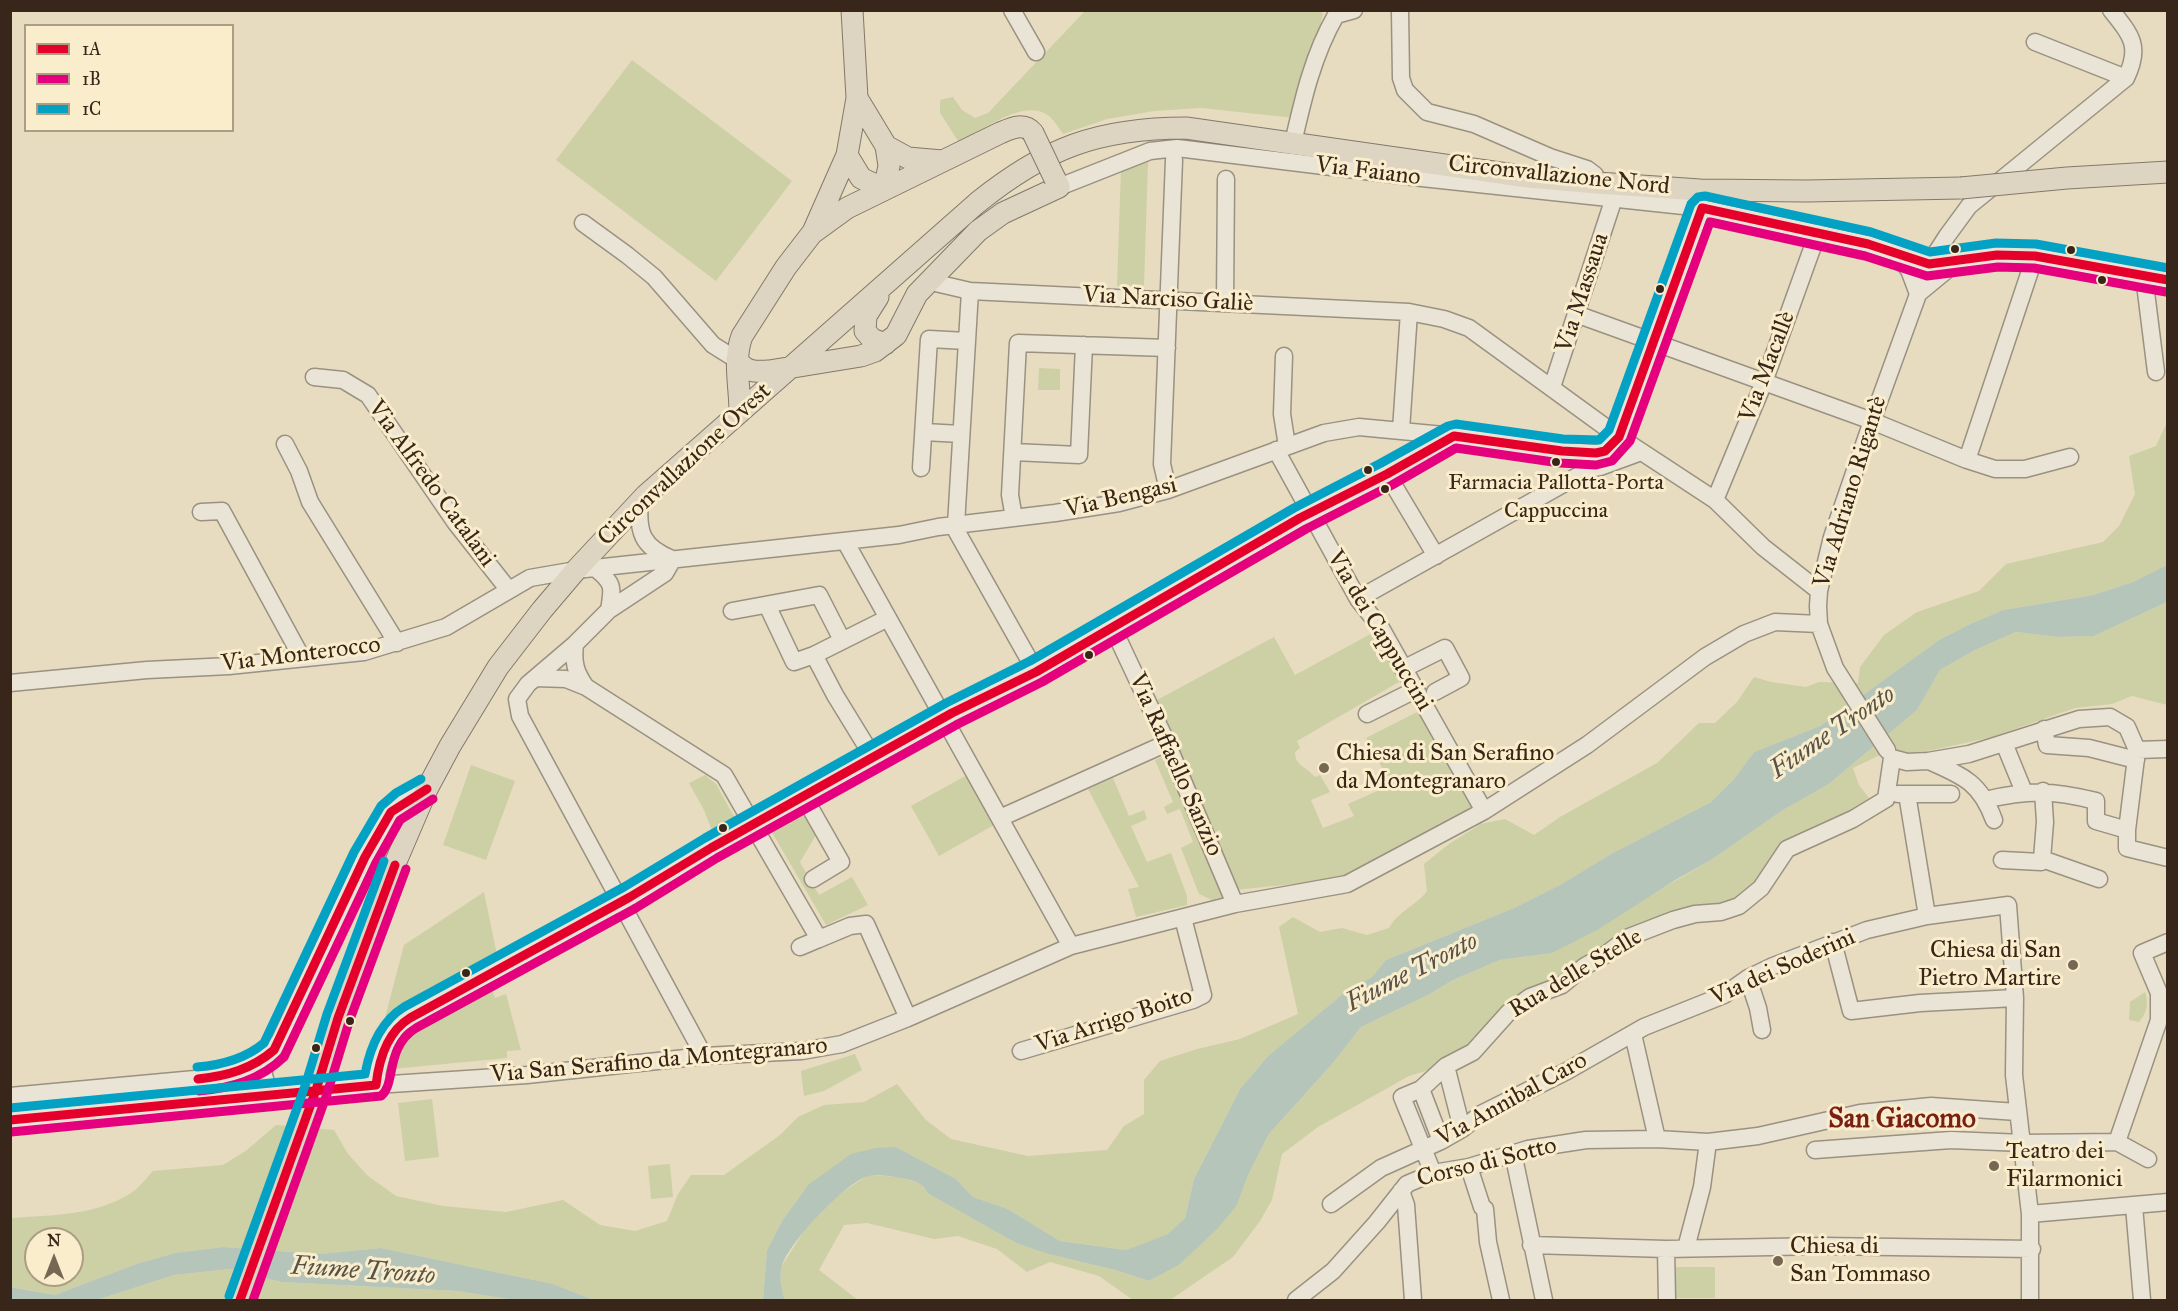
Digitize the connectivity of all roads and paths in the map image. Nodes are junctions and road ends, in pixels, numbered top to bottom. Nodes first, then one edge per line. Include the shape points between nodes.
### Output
1 (852, 10) edge
2 (1012, 10) edge
3 (1354, 10) edge
4 (1400, 10) edge
5 (2111, 10) edge
6 (2035, 42) dead end
7 (1036, 52) dead end
8 (2126, 78) junction
9 (857, 98) junction
10 (1097, 137) joint
11 (1293, 143) junction
12 (886, 146) junction
13 (847, 155) junction
14 (1174, 160) dead end
15 (943, 161) junction
16 (2168, 172) edge
17 (1226, 179) dead end
18 (1057, 183) junction
19 (1597, 183) junction
20 (884, 189) junction
21 (1614, 198) junction
22 (1702, 208) junction
23 (583, 224) dead end
24 (813, 232) junction
25 (1818, 232) junction
26 (1894, 253) junction
27 (2035, 256) junction
28 (1959, 260) junction
29 (1929, 264) junction
30 (2144, 276) junction
31 (2168, 280) edge
32 (927, 281) junction
33 (885, 285) junction
34 (970, 291) junction
35 (1918, 294) junction
36 (1169, 301) junction
37 (1225, 303) junction
38 (1409, 312) junction
39 (1576, 314) junction
40 (967, 340) junction
41 (1654, 342) junction
42 (885, 344) junction
43 (1084, 345) junction
44 (1167, 348) junction
45 (1284, 356) dead end
46 (737, 360) junction
47 (791, 366) junction
48 (2156, 372) dead end
49 (314, 377) dead end
50 (1764, 382) junction
51 (1552, 387) junction
52 (740, 412) junction
53 (1872, 421) junction
54 (1401, 430) junction
55 (924, 432) junction
56 (961, 434) junction
57 (1454, 436) junction
58 (1618, 437) junction
59 (285, 444) dead end
60 (1282, 448) junction
61 (1562, 451) junction
62 (1013, 452) junction
63 (1641, 452) junction
64 (2070, 457) dead end
65 (1967, 460) junction
66 (921, 468) dead end
67 (1590, 469) junction
68 (1387, 474) junction
69 (1168, 490) junction
70 (1715, 500) junction
71 (640, 501) junction
72 (201, 512) dead end
73 (1311, 513) junction
74 (1014, 518) junction
75 (956, 525) junction
76 (845, 542) junction
77 (1436, 556) junction
78 (673, 559) junction
79 (585, 569) junction
80 (508, 589) junction
81 (1819, 591) junction
82 (1358, 599) junction
83 (767, 605) junction
84 (609, 610) junction
85 (732, 611) dead end
86 (888, 618) junction
87 (1819, 624) junction
88 (1113, 628) junction
89 (842, 640) junction
90 (397, 643) junction
91 (575, 644) junction
92 (814, 655) junction
93 (302, 658) junction
94 (1403, 669) junction
95 (1035, 672) junction
96 (535, 678) junction
97 (10, 683) edge
98 (586, 687) junction
99 (1423, 694) junction
100 (1367, 714) dead end
101 (944, 718) junction
102 (2044, 729) junction
103 (1167, 742) junction
104 (2004, 743) junction
105 (2168, 749) edge
106 (1890, 754) junction
107 (2137, 755) junction
108 (873, 757) junction
109 (1928, 761) junction
110 (1957, 783) junction
111 (428, 789) junction
112 (2043, 791) junction
113 (2024, 792) junction
114 (1907, 794) junction
115 (804, 797) junction
116 (1886, 799) junction
117 (1984, 800) junction
118 (1484, 811) junction
119 (1000, 819) junction
120 (1994, 820) dead end
121 (754, 825) junction
122 (2127, 830) junction
123 (2168, 858) edge
124 (2002, 860) dead end
125 (2042, 860) junction
126 (813, 879) dead end
127 (2099, 879) dead end
128 (621, 902) junction
129 (1235, 904) junction
130 (1927, 916) junction
131 (1183, 918) junction
132 (819, 939) junction
133 (1833, 942) junction
134 (2168, 942) edge
135 (1071, 946) junction
136 (800, 947) dead end
137 (1748, 978) junction
138 (2165, 994) edge
139 (2015, 998) junction
140 (908, 1018) junction
141 (1762, 1030) dead end
142 (1633, 1034) junction
143 (1021, 1050) dead end
144 (704, 1056) junction
145 (264, 1060) junction
146 (1446, 1066) junction
147 (376, 1085) junction
148 (1421, 1089) junction
149 (271, 1095) junction
150 (10, 1096) edge
151 (2017, 1112) junction
152 (10, 1120) edge
153 (1462, 1129) junction
154 (1657, 1139) junction
155 (1441, 1141) junction
156 (1708, 1142) junction
157 (2117, 1142) junction
158 (2023, 1143) junction
159 (1423, 1148) junction
160 (1815, 1150) dead end
161 (1513, 1153) junction
162 (2148, 1159) dead end
163 (1469, 1167) junction
164 (1433, 1173) junction
165 (1401, 1191) junction
166 (2168, 1202) edge
167 (1331, 1204) dead end
168 (2134, 1206) junction
169 (2031, 1214) junction
170 (1531, 1245) junction
171 (1686, 1248) junction
172 (1666, 1249) junction
173 (2032, 1249) junction
174 (240, 1300) edge
175 (1296, 1300) edge
176 (1413, 1300) edge
177 (1501, 1300) edge
178 (1544, 1300) edge
179 (1666, 1300) edge
180 (2030, 1300) edge
181 (2142, 1300) edge

1 - 9 main road
2 - 7 street
3 - 11 street via 1336,15 1324,35 1306,85
4 - 19 street via 1401,78 1405,90 1427,112 1474,124 1587,169 1595,175
5 - 8 street via 2134,44 2134,62
6 - 8 street
8 - 29 street, Via Adriano Rigantè via 1970,206
9 - 12 main road
9 - 13 main road
10 - 11 main road, Circonvallazione Nord via 1147,128 1186,128
10 - 33 main road, Circonvallazione Ovest via 1035,161 1008,178
11 - 19 main road, Circonvallazione Nord via 1528,177
12 - 15 main road via 908,158
12 - 20 main road via 889,166
13 - 20 main road via 861,178
13 - 24 main road
14 - 36 street
15 - 18 main road, bridge via 1016,127 1029,128
15 - 20 main road
16 - 19 main road, Circonvallazione Nord, bridge via 1961,188 1808,191 1700,190
17 - 37 street
18 - 21 street, Via Faiano via 1150,151 1177,148
18 - 32 main road via 978,231
20 - 24 main road
21 - 22 street, Via Faiano
21 - 39 street, Via Massaua
22 - 25 street, Via Faiano
22 - 41 street
23 - 46 street via 654,277 713,345
24 - 46 main road via 742,336
25 - 26 street, Via Faiano
25 - 50 street, Via Macallè
26 - 29 street, Via Faiano
26 - 35 street via 1909,270
27 - 28 street
27 - 30 street
27 - 65 street
28 - 29 street
28 - 35 street
29 - 35 street, Via Adriano Rigantè
30 - 31 street
30 - 48 street
32 - 34 street, Via Narciso Galiè
32 - 42 main road via 896,335
33 - 42 main road via 866,316 865,331
33 - 47 main road, Circonvallazione Ovest
34 - 36 street, Via Narciso Galiè
34 - 40 street
35 - 53 street, Via Adriano Rigantè
36 - 37 street, Via Narciso Galiè
36 - 44 street
37 - 38 street, Via Narciso Galiè
38 - 51 street, Via Narciso Galiè via 1469,328
38 - 54 street
39 - 41 street
39 - 51 street, Via Massaua
40 - 55 street via 929,339
40 - 56 street
41 - 50 street
41 - 58 street
42 - 47 main road via 861,356
43 - 44 street
43 - 62 street via 1018,343
43 - 62 street via 1079,455
44 - 69 street via 1162,464
45 - 60 street
46 - 47 main road via 743,368 754,372
46 - 52 main road
47 - 52 main road, Circonvallazione Ovest
49 - 80 street, Via Alfredo Catalani via 343,380 368,395 455,522
50 - 53 street
50 - 70 street, Via Macallè
51 - 58 street, Via Narciso Galiè
52 - 71 main road, Circonvallazione Ovest
53 - 65 street
53 - 81 street, Via Adriano Rigantè via 1832,537
54 - 57 street, Via Bengasi
54 - 60 street, Via Bengasi via 1359,427 1324,433
55 - 56 street
55 - 66 street
56 - 75 street
57 - 61 street, Via Bengasi
57 - 68 street
58 - 61 street, Via Bengasi via 1605,452
58 - 63 street, Via Narciso Galiè
59 - 90 street via 310,502
60 - 69 street, Via Bengasi
60 - 73 street, Via dei Cappuccini
61 - 67 street, Via Bengasi via 1577,465
62 - 74 street via 1010,502
63 - 67 street
63 - 70 street, Via Narciso Galiè
64 - 65 street via 2025,468 1995,468
67 - 77 street
68 - 73 street
68 - 77 street
69 - 74 street, Via Bengasi via 1111,505
70 - 81 street, Via Narciso Galiè via 1763,548
71 - 78 street via 638,522 645,541 656,553
71 - 79 main road, Circonvallazione Ovest
72 - 93 street via 222,511
73 - 82 street, Via dei Cappuccini
73 - 88 street
74 - 75 street, Via Bengasi
75 - 76 street, Via Bengasi
75 - 95 street
76 - 78 street, Via Bengasi
76 - 86 street
77 - 82 street
78 - 79 street, Via Bengasi
78 - 84 street via 665,573
79 - 80 street, Via Monterocco via 530,578
79 - 84 street via 609,579
79 - 111 main road, Circonvallazione Ovest via 498,667
80 - 90 street, Via Monterocco via 446,627
81 - 87 street, Via Adriano Rigantè
82 - 94 street, Via dei Cappuccini via 1381,628
83 - 85 street
83 - 89 street via 819,595
83 - 92 street via 794,662
84 - 91 street
86 - 89 street
86 - 101 street
87 - 106 street, Via Adriano Rigantè via 1835,668
87 - 118 street, Via San Serafino da Montegranaro via 1775,622 1744,634 1705,657 1587,745
88 - 95 street
88 - 103 street, Via Raffaello Sanzio
89 - 92 street
90 - 93 street, Via Monterocco via 364,652
91 - 96 street
91 - 98 street via 575,672
92 - 108 street
93 - 97 street, Via Monterocco
94 - 99 street, Via dei Cappuccini
94 - 99 street via 1445,648 1461,678
95 - 101 street
96 - 98 street via 566,679
96 - 128 street via 517,699 520,716
98 - 121 street via 723,775
99 - 100 street
99 - 118 street, Via dei Cappuccini
101 - 108 street
101 - 119 street
102 - 104 street
102 - 107 street via 2047,745
102 - 107 street via 2079,719 2110,717 2127,727
103 - 119 street
103 - 129 street, Via Raffaello Sanzio
104 - 109 street
104 - 113 street
105 - 107 street
106 - 109 street via 1907,762
106 - 116 street
107 - 122 street
108 - 115 street
109 - 110 street
110 - 114 street, Rua delle Stelle
110 - 117 street via 1976,787
111 - 145 street via 391,812 365,857 280,1040
111 - 174 main road, Circonvallazione Ovest, bridge via 394,866
112 - 113 street
112 - 122 street via 2096,801 2096,822
112 - 125 street
113 - 117 street
114 - 116 street, Rua delle Stelle
114 - 130 street
115 - 121 street
115 - 126 street via 841,862
116 - 146 street, Rua delle Stelle via 1787,849 1761,888 1739,906 1673,920 1629,937 1562,985 1518,1005 1473,1052
117 - 120 street
118 - 129 street, Via San Serafino da Montegranaro via 1347,884
119 - 135 street
121 - 128 street
121 - 132 street
122 - 123 street via 2127,848
124 - 125 street
125 - 127 street
128 - 144 street
128 - 147 street via 400,1024 384,1052
129 - 131 street, Via San Serafino da Montegranaro
130 - 133 street, Via dei Soderini
130 - 139 street, Via dei Soderini via 2008,905
131 - 135 street, Via San Serafino da Montegranaro
131 - 143 street, Via Arrigo Boito via 1203,995
132 - 136 street
132 - 140 street via 866,924
133 - 137 street, Via dei Soderini
133 - 139 street via 1851,1011
134 - 138 street via 2142,953
135 - 140 street, Via San Serafino da Montegranaro
137 - 141 street
137 - 142 street, Via dei Soderini via 1724,995
138 - 157 street
139 - 151 street
140 - 144 street, Via San Serafino da Montegranaro via 842,1044
142 - 153 street, Via Annibal Caro via 1481,1114
142 - 154 street
144 - 147 street, Via San Serafino da Montegranaro via 527,1075
145 - 149 street via 264,1076
145 - 150 street via 217,1077
146 - 148 street, Rua delle Stelle
146 - 153 street
147 - 149 street, Via San Serafino da Montegranaro
148 - 155 street
148 - 159 street, Rua delle Stelle via 1402,1097
149 - 152 street, Via San Serafino da Montegranaro
151 - 156 street, Corso di Sotto via 1931,1106 1860,1113 1754,1137
151 - 158 street
153 - 155 street, Via Annibal Caro
154 - 156 street, Corso di Sotto
154 - 161 street, Corso di Sotto via 1586,1140
155 - 159 street, Via Annibal Caro
156 - 171 street via 1702,1187
157 - 158 street
157 - 162 street
158 - 160 street via 1951,1140
158 - 169 street
159 - 164 street, Rua delle Stelle
159 - 167 street, Via Annibal Caro via 1381,1168
161 - 163 street, Corso di Sotto
161 - 170 street
163 - 164 street, Corso di Sotto
163 - 177 street via 1485,1209
164 - 165 street, Corso di Sotto via 1407,1184
165 - 175 street, Corso di Sotto via 1333,1271
165 - 176 street via 1406,1205
166 - 168 street
168 - 169 street
168 - 181 street
169 - 173 street
170 - 172 street
170 - 178 street
171 - 172 street
171 - 173 street
172 - 179 street
173 - 180 street

